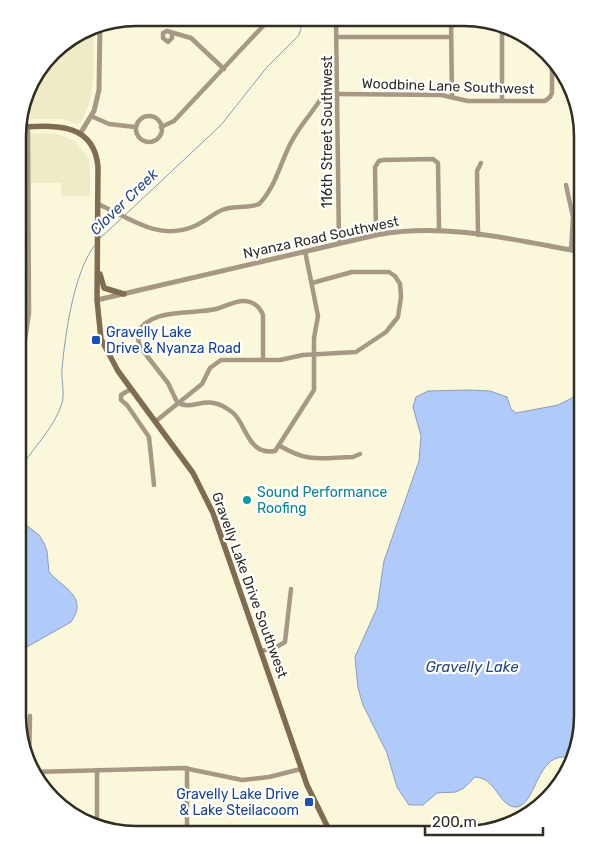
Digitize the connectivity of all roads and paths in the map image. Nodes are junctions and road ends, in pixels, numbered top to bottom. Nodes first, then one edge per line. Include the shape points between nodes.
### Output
1 (263, 26) edge
2 (336, 26) edge
3 (451, 26) edge
4 (100, 32) edge
5 (502, 33) edge
6 (172, 34) dead end
7 (337, 37) junction
8 (451, 37) junction
9 (224, 69) junction
10 (552, 70) edge
11 (330, 82) dead end
12 (338, 94) junction
13 (452, 97) junction
14 (502, 101) junction
15 (91, 116) junction
16 (28, 126) joint
17 (135, 127) junction
18 (161, 127) junction
19 (80, 134) junction
20 (481, 163) dead end
21 (566, 185) dead end
22 (98, 204) junction
23 (439, 229) junction
24 (376, 234) junction
25 (478, 235) junction
26 (339, 243) junction
27 (571, 250) junction
28 (305, 251) junction
29 (574, 251) edge
30 (97, 257) junction
31 (312, 283) junction
32 (124, 294) junction
33 (97, 300) junction
34 (26, 330) edge
35 (315, 354) junction
36 (262, 360) junction
37 (131, 389) junction
38 (177, 402) junction
39 (156, 421) junction
40 (280, 446) junction
41 (360, 454) dead end
42 (154, 486) dead end
43 (291, 589) dead end
44 (260, 651) junction
45 (30, 716) dead end
46 (29, 743) edge
47 (187, 768) junction
48 (301, 769) junction
49 (97, 770) junction
50 (42, 772) edge
51 (97, 818) edge
52 (187, 826) edge
53 (326, 826) edge

1 - 9 street
2 - 7 street, 116th Street Southwest
3 - 8 street
4 - 15 street via 99,90
5 - 14 street
6 - 9 street via 191,38
7 - 8 street
7 - 12 street, 116th Street Southwest
8 - 13 street
9 - 18 street via 174,121
10 - 14 street, Woodbine Lane Southwest via 552,93 548,100
11 - 22 street via 314,111 295,134 267,195 259,204 225,209 205,222 180,231 154,229
12 - 13 street, Woodbine Lane Southwest
12 - 26 street, 116th Street Southwest
13 - 14 street, Woodbine Lane Southwest via 468,101
15 - 17 street via 109,124
15 - 19 street
16 - 19 main road via 63,127
16 - 34 street via 29,313
17 - 18 street via 147,116 156,118
17 - 18 street via 137,136 148,142 159,137
19 - 22 main road, Gravelly Lake Drive Southwest via 90,143 97,158
20 - 25 street via 477,171
21 - 27 street via 573,218
22 - 30 main road, Gravelly Lake Drive Southwest
23 - 24 street, Nyanza Road Southwest
23 - 24 street via 439,166 436,161 383,160 377,163
23 - 25 street, Nyanza Road Southwest
24 - 26 street, Nyanza Road Southwest
25 - 27 street, Nyanza Road Southwest
26 - 28 street, Nyanza Road Southwest
27 - 29 street, Nyanza Road Southwest
28 - 31 street
28 - 32 street, Nyanza Road Southwest
30 - 32 main road via 104,288
30 - 33 main road, Gravelly Lake Drive Southwest
31 - 35 street via 318,316
31 - 35 street via 356,271 382,270 396,277 401,290 400,309 386,332 356,352
32 - 33 street, Nyanza Road Southwest
33 - 37 main road, Gravelly Lake Drive Southwest via 104,348
35 - 36 street
35 - 40 street via 314,390
36 - 38 street via 215,362 202,384
36 - 38 street via 263,314 250,302 239,301 217,309 154,319 141,327 138,341 168,383
37 - 39 main road, Gravelly Lake Drive Southwest
37 - 42 street via 121,396 121,400 149,438
38 - 39 street
38 - 40 street via 185,406 218,402 237,416 244,432 256,445 272,452
39 - 44 main road, Gravelly Lake Drive Southwest via 203,491 213,513
40 - 41 street via 305,458
43 - 44 street via 285,642
44 - 48 main road, Gravelly Lake Drive Southwest
45 - 46 street
47 - 48 street via 238,780
47 - 49 street
47 - 52 street
48 - 53 main road, Gravelly Lake Drive Southwest
49 - 50 street
49 - 51 street

